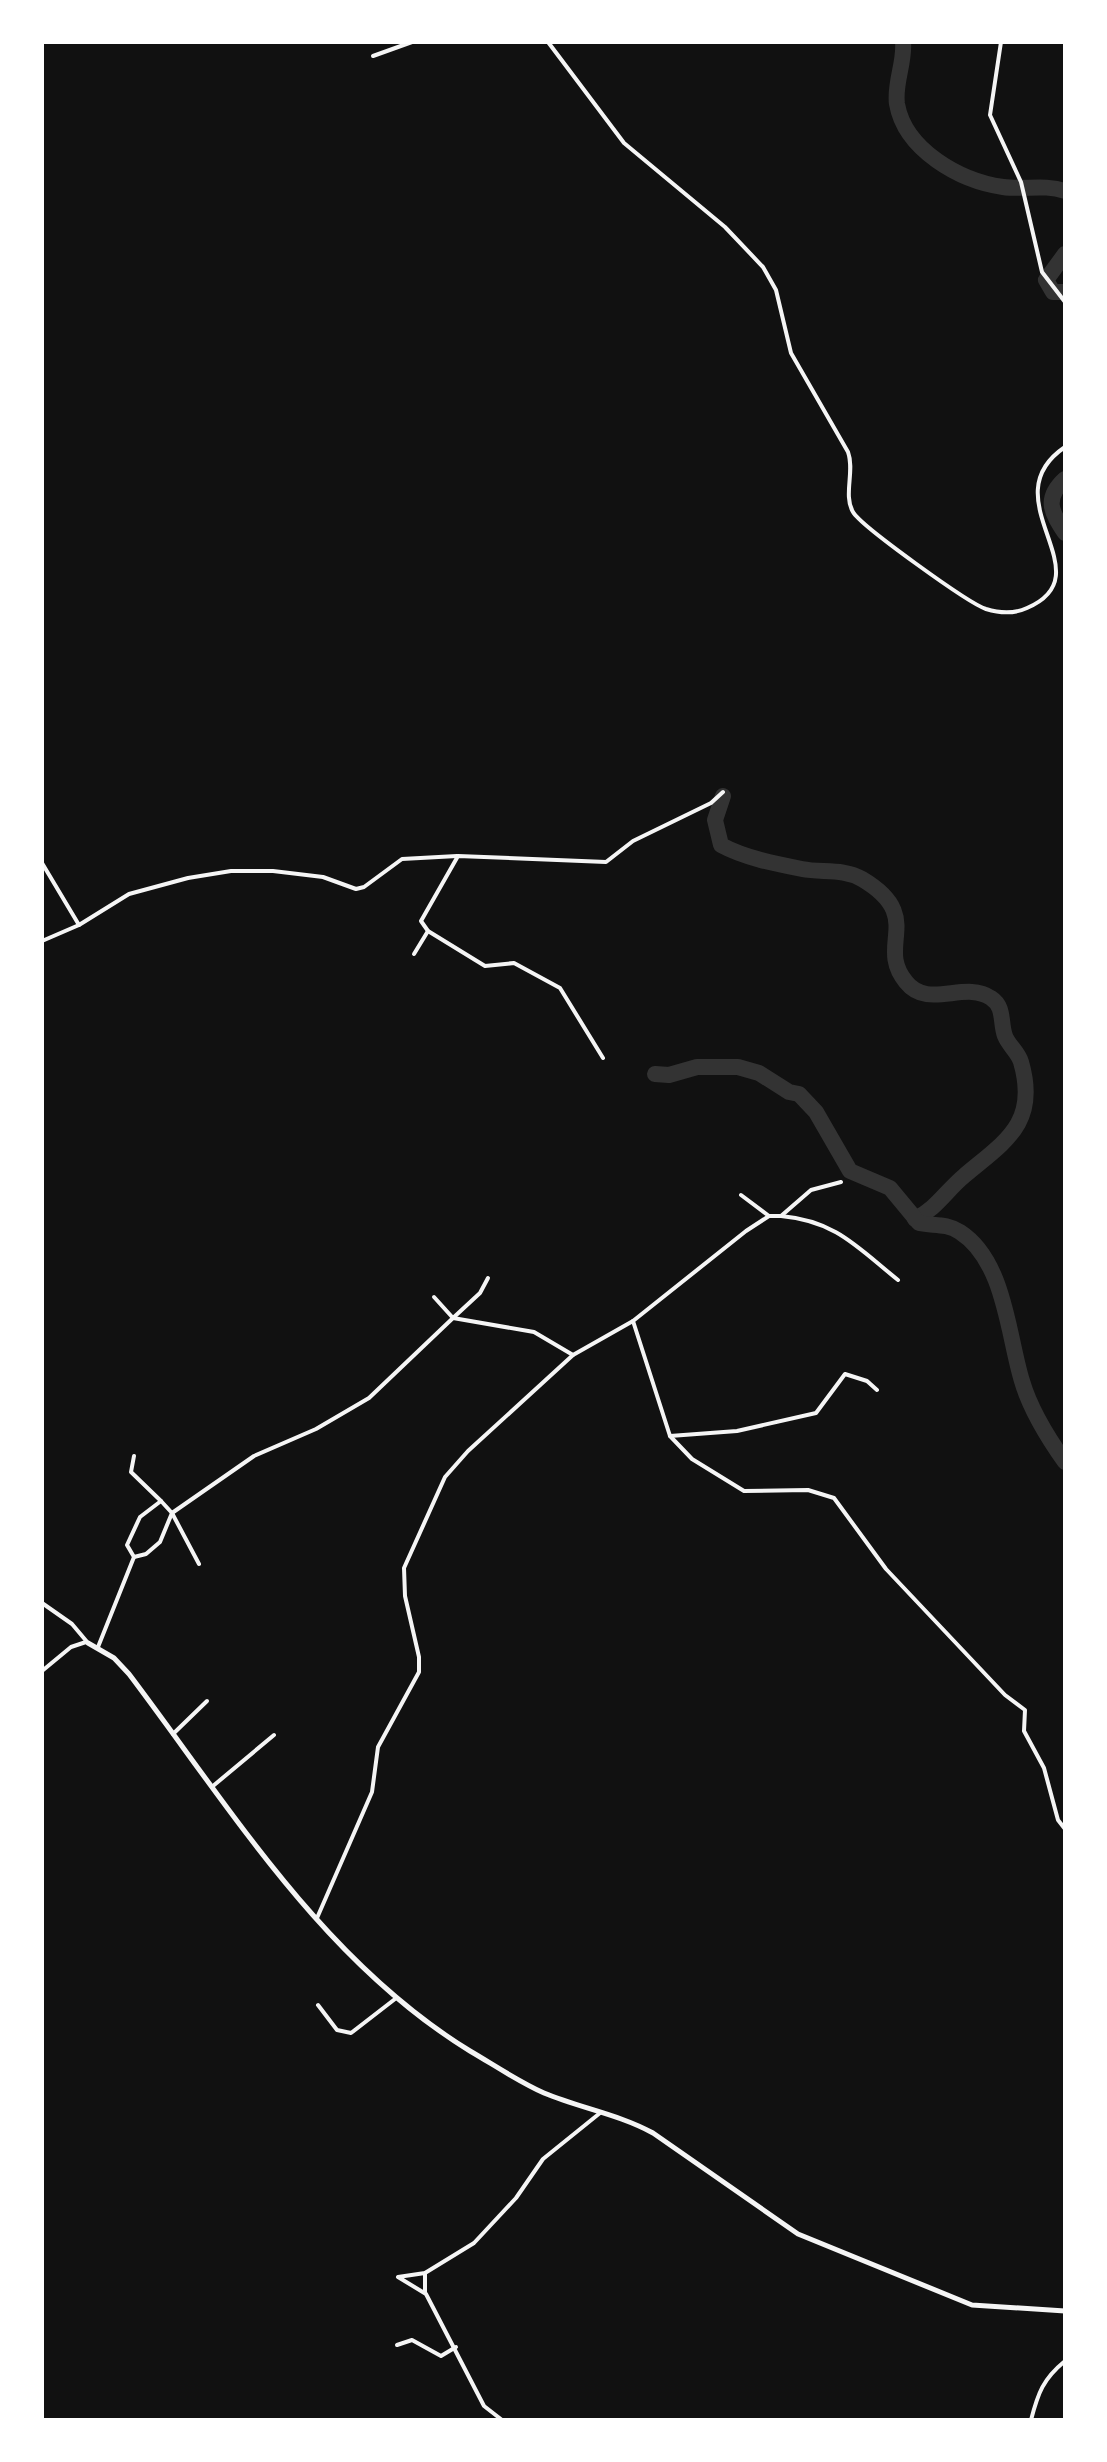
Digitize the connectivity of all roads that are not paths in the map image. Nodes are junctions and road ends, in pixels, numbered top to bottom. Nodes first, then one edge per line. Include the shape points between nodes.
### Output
1 (412, 42) edge
2 (548, 42) edge
3 (1001, 42) edge
4 (373, 56) dead end
5 (1065, 302) edge
6 (1065, 447) edge
7 (723, 792) dead end
8 (458, 856) junction
9 (42, 863) edge
10 (79, 925) junction
11 (428, 931) junction
12 (42, 941) edge
13 (414, 954) dead end
14 (603, 1058) dead end
15 (841, 1182) dead end
16 (741, 1195) dead end
17 (769, 1216) junction
18 (781, 1216) junction
19 (488, 1278) dead end
20 (898, 1280) dead end
21 (434, 1297) dead end
22 (453, 1318) junction
23 (633, 1321) junction
24 (573, 1355) junction
25 (877, 1390) dead end
26 (670, 1436) junction
27 (134, 1456) dead end
28 (161, 1501) junction
29 (172, 1513) junction
30 (134, 1557) junction
31 (199, 1564) dead end
32 (42, 1603) edge
33 (88, 1643) junction
34 (98, 1647) junction
35 (42, 1671) edge
36 (207, 1701) dead end
37 (173, 1734) junction
38 (274, 1735) dead end
39 (213, 1786) junction
40 (1065, 1829) edge
41 (317, 1918) junction
42 (395, 1999) junction
43 (318, 2005) dead end
44 (602, 2111) junction
45 (425, 2273) junction
46 (426, 2294) junction
47 (1065, 2311) edge
48 (397, 2345) dead end
49 (456, 2347) junction
50 (1065, 2361) edge
51 (502, 2420) edge
52 (1031, 2420) edge

1 - 4 street
2 - 6 street via 624,143 725,227 772,280 791,353 848,452 850,505 864,524 974,603 1009,613 1027,608 1043,599 1059,574 1037,503 1046,467
3 - 5 street via 990,115 1021,182 1042,272
7 - 8 street via 633,841 606,862
8 - 10 street via 402,859 356,889 323,877 273,871 188,878 129,894
8 - 11 street via 421,921
9 - 10 street
10 - 12 street
11 - 13 street
11 - 14 street via 485,966 514,963 560,988
15 - 18 street via 811,1190
16 - 17 street
17 - 18 street
17 - 23 street via 696,1267
18 - 20 street via 828,1226
19 - 22 street
21 - 22 street
22 - 24 street via 534,1332
22 - 29 street via 369,1398 254,1456
23 - 24 street
23 - 26 street
24 - 41 street via 452,1468 406,1558 405,1596 419,1672 378,1747 372,1792
25 - 26 street via 845,1374 816,1413 737,1431
26 - 40 street via 692,1459 744,1491 808,1490 834,1498 886,1569 1025,1710 1024,1731 1044,1768
27 - 28 street via 131,1472
28 - 29 street
28 - 30 street via 134,1526 127,1545
29 - 30 street via 160,1542
29 - 31 street
30 - 34 street
32 - 33 street
33 - 34 street
33 - 35 street via 71,1647
34 - 37 street via 129,1674
36 - 37 street
37 - 39 street
38 - 39 street
39 - 41 street via 250,1840
41 - 42 street
42 - 43 street via 351,2033 337,2030
42 - 44 street via 542,2092
44 - 45 street via 543,2159 474,2243
44 - 47 street via 664,2139 798,2234 972,2305
45 - 46 street
45 - 46 street via 398,2277
46 - 49 street
48 - 49 street via 412,2340 441,2356
49 - 51 street via 484,2406
50 - 52 street via 1046,2376

